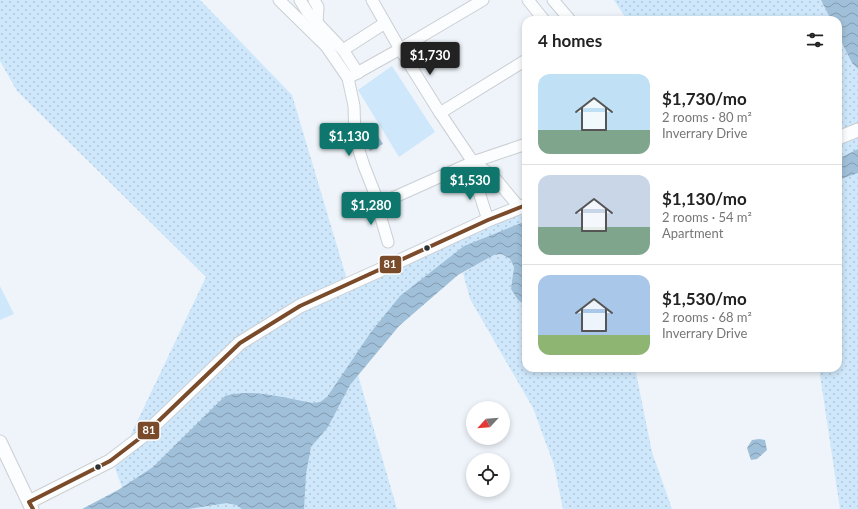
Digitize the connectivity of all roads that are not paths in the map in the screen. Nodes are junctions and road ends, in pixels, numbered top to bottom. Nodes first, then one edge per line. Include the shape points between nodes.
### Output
1 (279, 0) edge
2 (300, 0) edge
3 (314, 0) edge
4 (372, 0) edge
5 (483, 0) edge
6 (528, 0) edge
7 (553, 0) edge
8 (541, 16) edge
9 (567, 16) edge
10 (317, 22) junction
11 (385, 23) junction
12 (400, 49) junction
13 (343, 50) junction
14 (522, 62) edge
15 (353, 75) junction
16 (440, 113) junction
17 (858, 130) edge
18 (842, 136) edge
19 (522, 145) edge
20 (473, 162) junction
21 (494, 177) junction
22 (477, 186) junction
23 (379, 204) junction
24 (522, 205) edge
25 (522, 206) edge
26 (488, 220) junction
27 (388, 242) dead end
28 (0, 442) edge
29 (31, 505) edge

1 - 15 street
2 - 10 street
3 - 10 street via 318,7
4 - 11 street
5 - 12 street
6 - 8 street
7 - 9 street
10 - 13 street
11 - 12 street
11 - 13 street
12 - 15 street
12 - 16 street
13 - 15 street
14 - 16 street
15 - 23 street via 355,138
16 - 20 street
17 - 18 street
19 - 20 street
20 - 21 street
20 - 22 street
20 - 23 street
21 - 22 street
21 - 24 street
22 - 26 street
23 - 27 street via 380,218
25 - 26 street
26 - 29 street via 300,306 240,343 144,435 110,460
28 - 29 street

